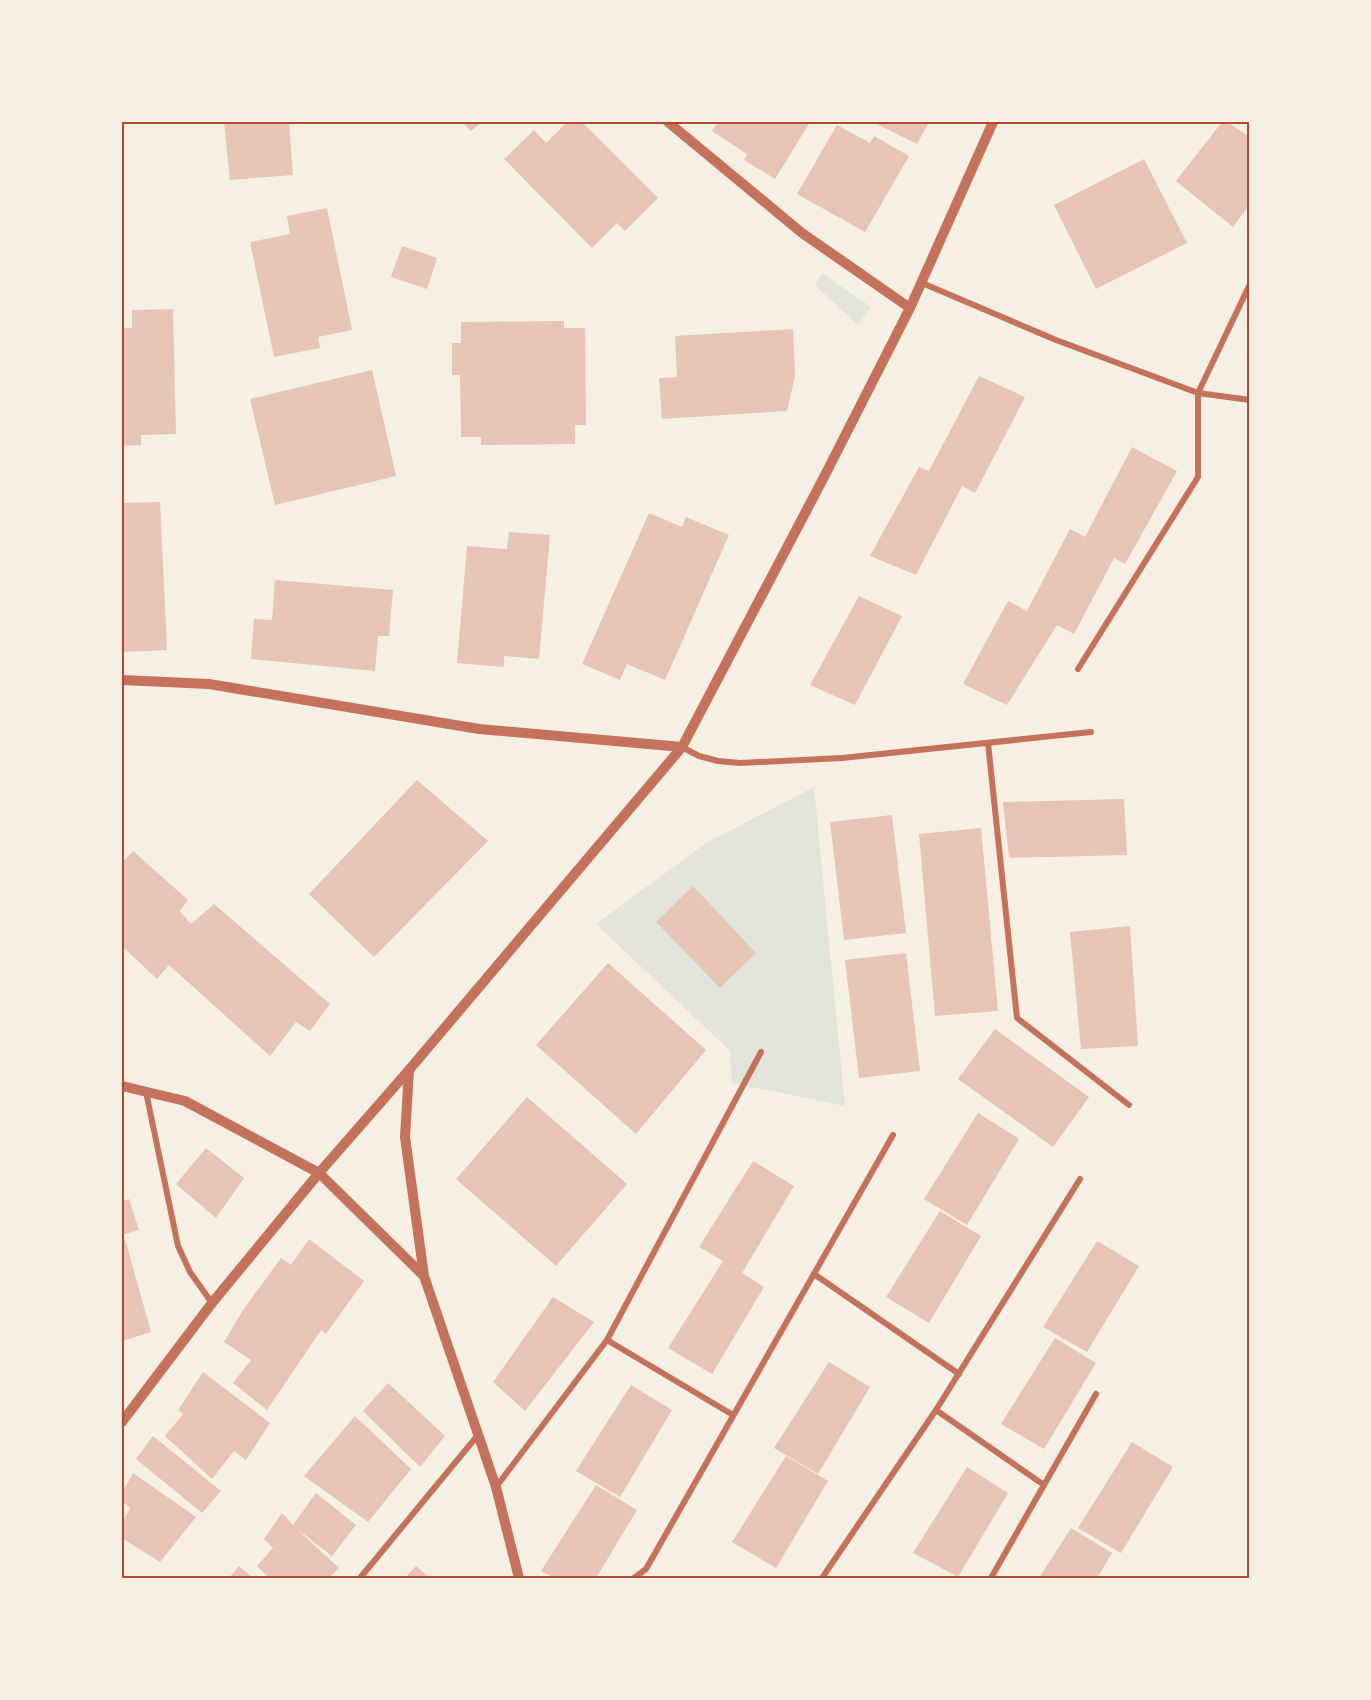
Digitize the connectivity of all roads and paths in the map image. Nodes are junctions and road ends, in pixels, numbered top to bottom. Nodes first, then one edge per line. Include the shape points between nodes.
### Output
1 (668, 122) edge
2 (993, 122) edge
3 (922, 283) junction
4 (1250, 284) edge
5 (910, 308) junction
6 (1198, 393) junction
7 (1250, 400) edge
8 (1078, 669) dead end
9 (122, 680) edge
10 (1091, 732) dead end
11 (988, 743) junction
12 (682, 747) junction
13 (761, 1052) dead end
14 (409, 1070) junction
15 (122, 1086) edge
16 (146, 1092) junction
17 (1129, 1105) dead end
18 (893, 1135) dead end
19 (319, 1173) junction
20 (1080, 1179) dead end
21 (814, 1274) junction
22 (424, 1276) junction
23 (212, 1303) junction
24 (607, 1340) junction
25 (959, 1374) junction
26 (1096, 1394) dead end
27 (936, 1410) junction
28 (733, 1415) junction
29 (122, 1422) edge
30 (478, 1434) junction
31 (1044, 1485) junction
32 (496, 1487) junction
33 (360, 1578) edge
34 (519, 1578) edge
35 (634, 1578) edge
36 (822, 1578) edge
37 (991, 1578) edge

1 - 5 street via 802,233
2 - 3 street
3 - 5 street
3 - 6 street
4 - 6 street
5 - 12 street
6 - 7 street
6 - 8 street via 1198,477
9 - 12 street via 209,684 478,729
10 - 11 street
11 - 12 street via 842,758 740,762 718,762
11 - 17 street via 1017,1018
12 - 14 street
13 - 24 street
14 - 19 street
14 - 22 street via 405,1137
15 - 16 street
16 - 19 street via 185,1101
16 - 23 street via 178,1246 190,1272
18 - 21 street
19 - 22 street
19 - 23 street
20 - 25 street
21 - 25 street
21 - 28 street
22 - 30 street
23 - 29 street
24 - 28 street
24 - 32 street
25 - 27 street
26 - 31 street
27 - 31 street
27 - 36 street
28 - 35 street via 646,1569
30 - 32 street
30 - 33 street
31 - 37 street
32 - 34 street

